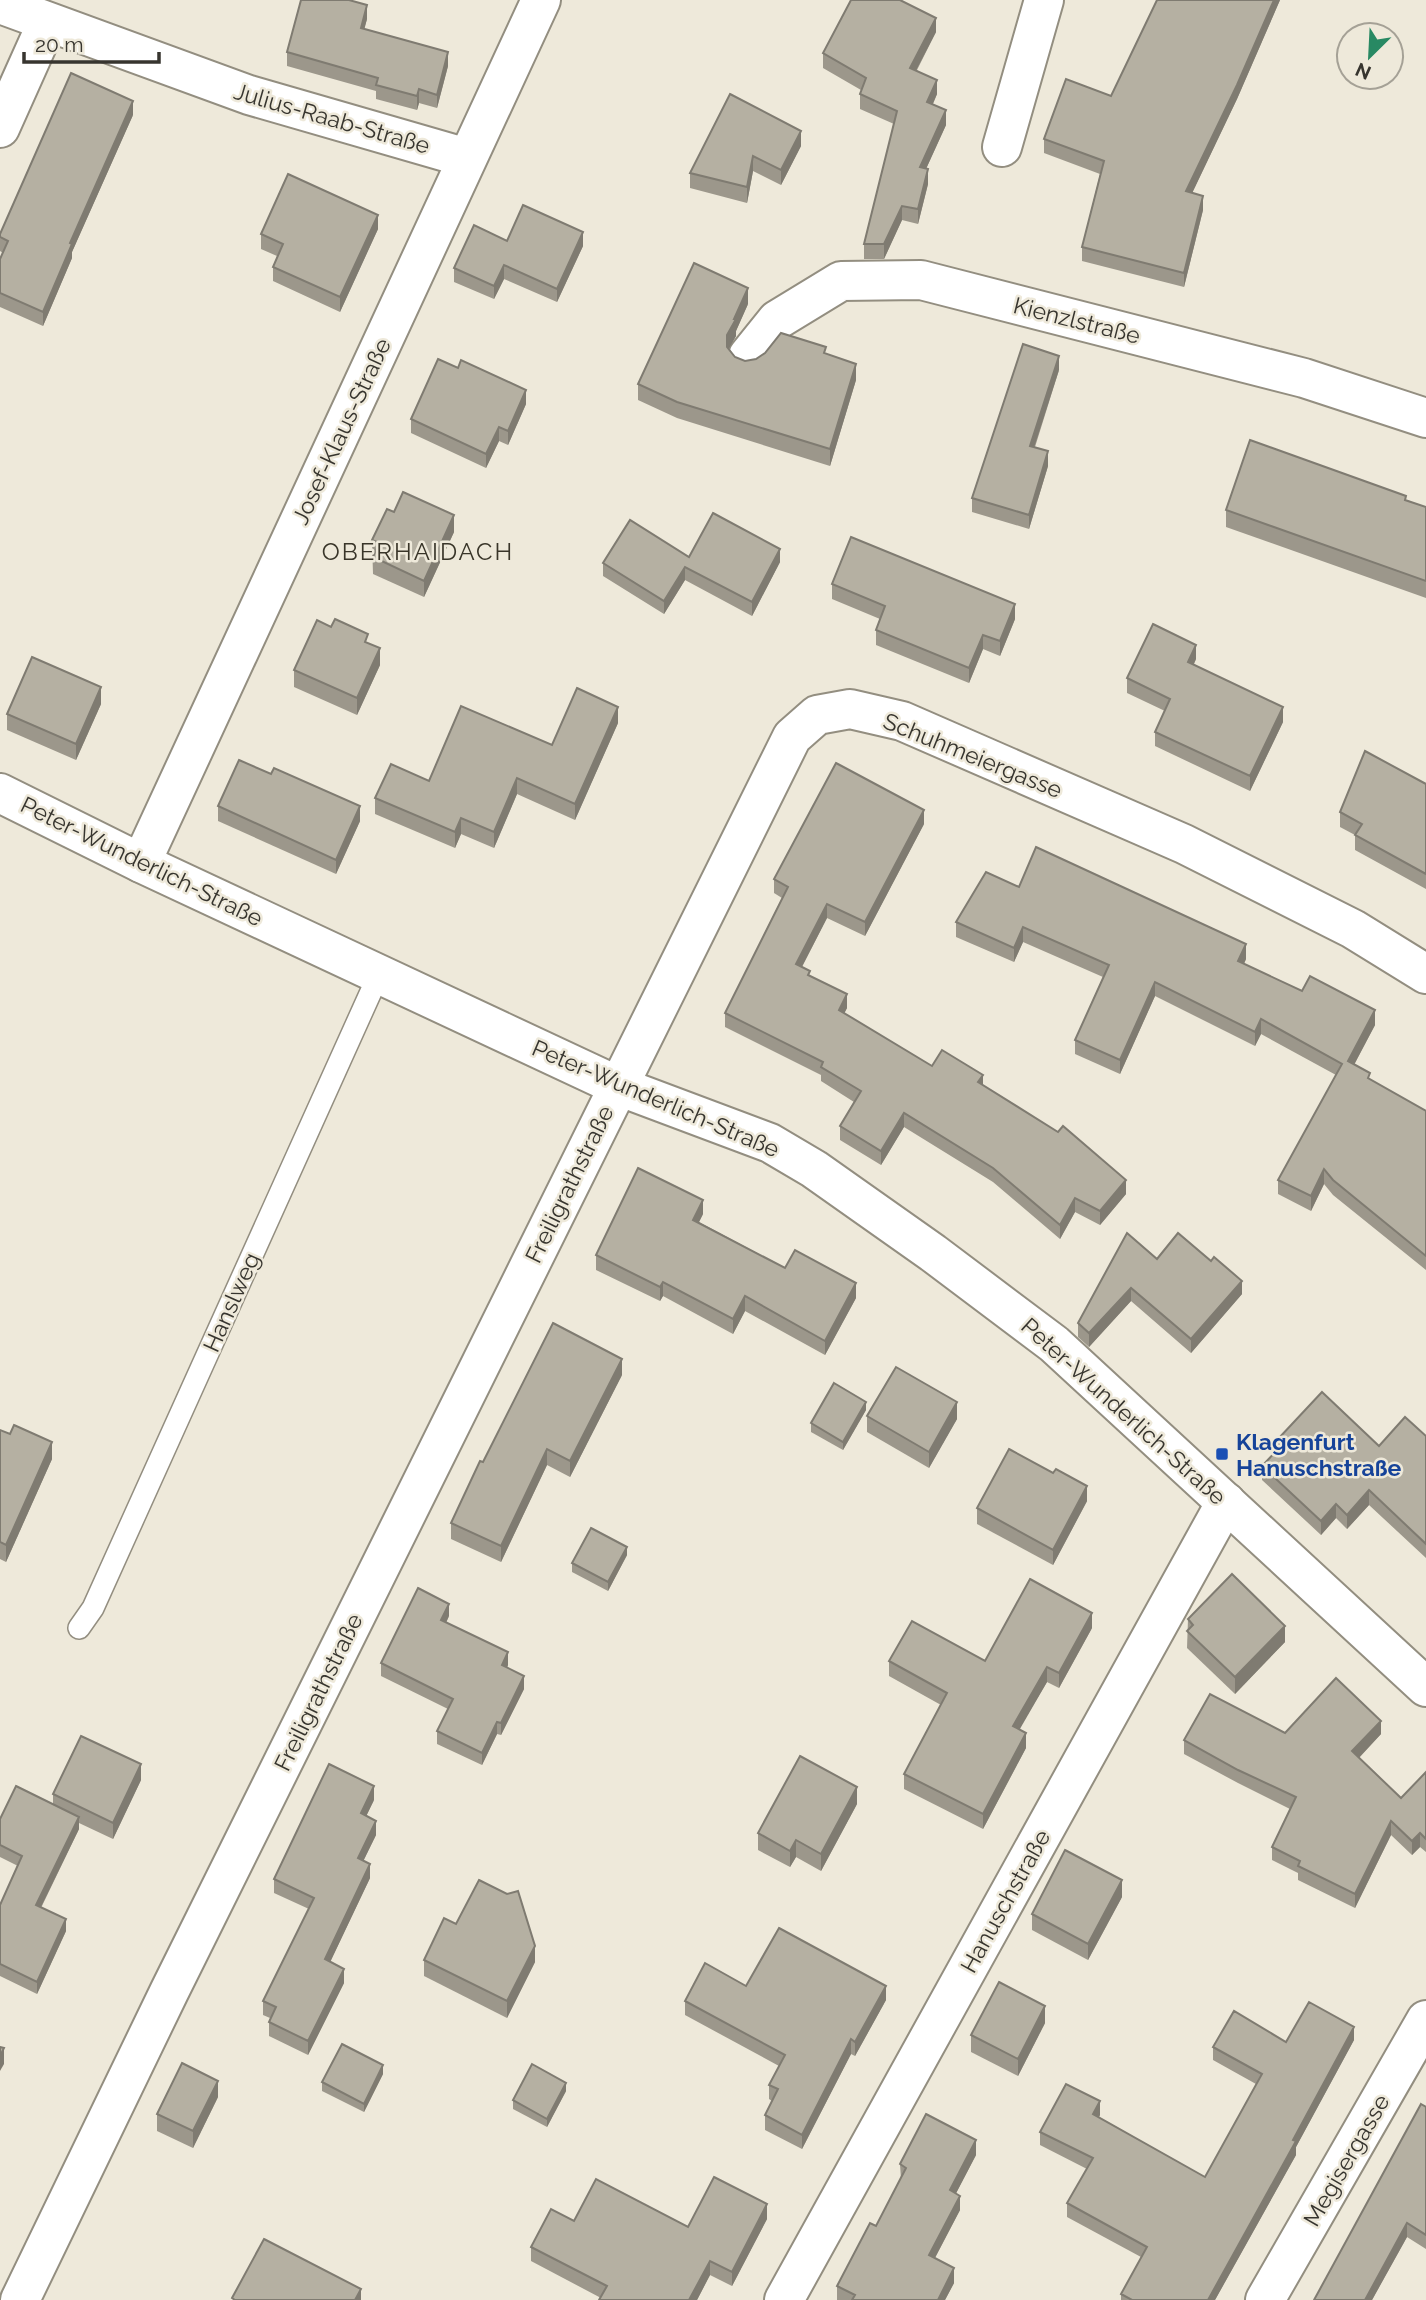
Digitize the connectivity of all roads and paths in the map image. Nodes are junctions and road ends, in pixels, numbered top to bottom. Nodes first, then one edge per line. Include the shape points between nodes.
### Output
1 (541, 0) edge
2 (1044, 0) edge
3 (0, 4) edge
4 (47, 23) junction
5 (0, 128) edge
6 (1002, 148) dead end
7 (467, 158) junction
8 (748, 356) dead end
9 (1426, 418) edge
10 (0, 793) edge
11 (141, 863) junction
12 (379, 974) junction
13 (1426, 974) edge
14 (618, 1086) junction
15 (1226, 1502) junction
16 (79, 1628) dead end
17 (1426, 1687) edge
18 (1426, 2020) edge
19 (20, 2300) edge
20 (784, 2300) edge
21 (1265, 2300) edge

1 - 7 street, Josef-Klaus-Straße
2 - 6 street
3 - 4 street, Julius-Raab-Straße
4 - 5 street
4 - 7 street, Julius-Raab-Straße via 249,95
7 - 11 street, Josef-Klaus-Straße
8 - 9 street, Kienzlstraße via 777,320 841,281 922,280 1304,378
10 - 11 street, Peter-Wunderlich-Straße
11 - 12 street, Peter-Wunderlich-Straße
12 - 14 street, Peter-Wunderlich-Straße
12 - 16 lane, Hanslweg via 93,1608
13 - 14 street, Schuhmeiergasse via 1353,929 1184,844 902,721 850,709 817,715 792,737
14 - 15 street, Peter-Wunderlich-Straße via 770,1143 814,1170 1054,1344
14 - 19 street, Freiligrathstraße
15 - 17 street, Peter-Wunderlich-Straße
15 - 20 street, Hanuschstraße
18 - 21 street, Megisergasse

